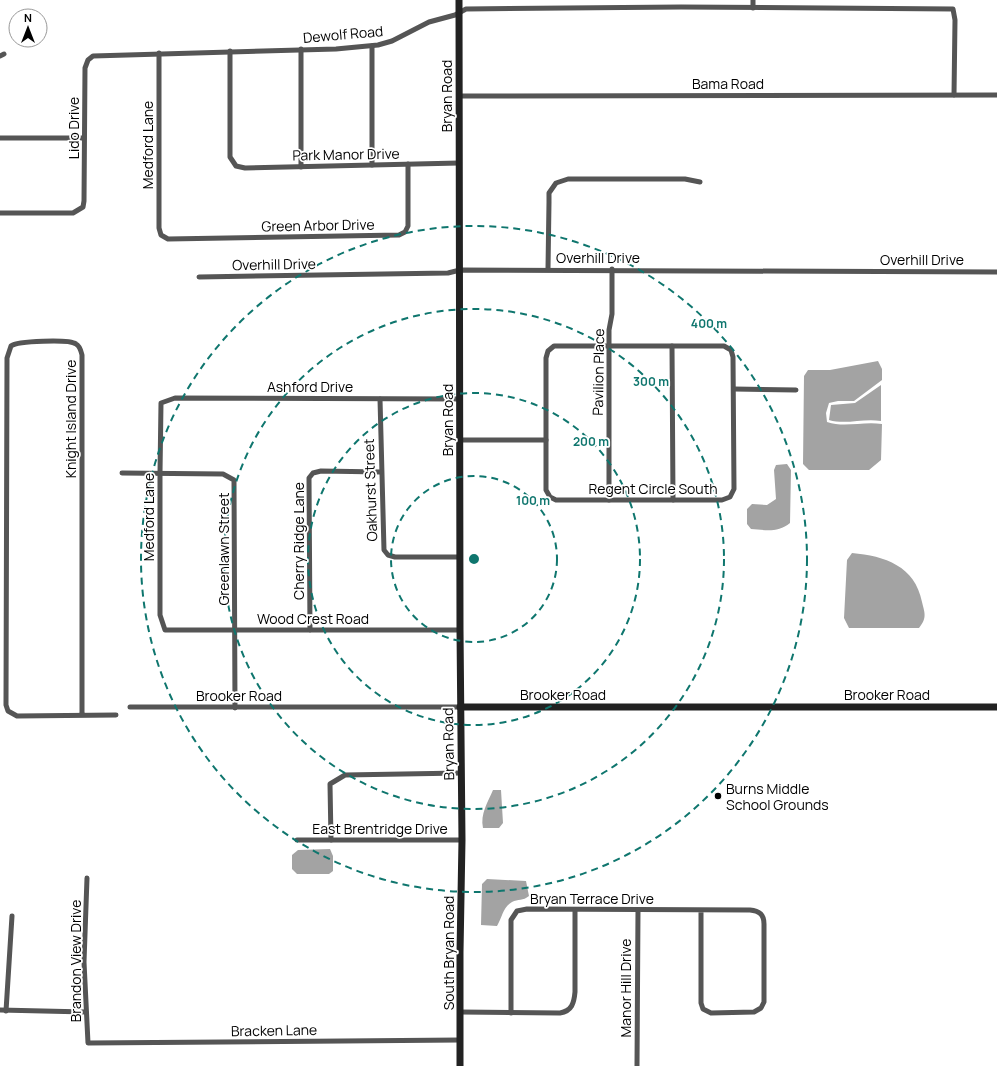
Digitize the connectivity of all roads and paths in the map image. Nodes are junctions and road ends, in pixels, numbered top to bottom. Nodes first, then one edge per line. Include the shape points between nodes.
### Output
1 (459, 0) edge
2 (681, 0) edge
3 (753, 0) edge
4 (681, 7) junction
5 (753, 8) junction
6 (459, 13) junction
7 (372, 46) junction
8 (301, 49) junction
9 (230, 52) junction
10 (159, 53) junction
11 (99, 55) joint
12 (954, 95) junction
13 (997, 95) edge
14 (459, 96) junction
15 (0, 138) edge
16 (84, 138) junction
17 (459, 163) junction
18 (408, 164) junction
19 (372, 165) junction
20 (301, 167) junction
21 (700, 182) dead end
22 (0, 213) edge
23 (163, 236) joint
24 (548, 269) junction
25 (612, 269) junction
26 (460, 270) junction
27 (997, 272) edge
28 (199, 277) dead end
29 (609, 346) junction
30 (672, 346) junction
31 (734, 389) junction
32 (796, 390) dead end
33 (380, 399) junction
34 (459, 399) junction
35 (162, 403) joint
36 (460, 440) junction
37 (546, 440) junction
38 (381, 472) junction
39 (122, 473) dead end
40 (160, 473) junction
41 (609, 500) junction
42 (673, 500) junction
43 (460, 557) junction
44 (165, 630) joint
45 (235, 630) junction
46 (310, 630) junction
47 (460, 630) junction
48 (2, 697) edge
49 (130, 707) dead end
50 (460, 707) junction
51 (997, 707) edge
52 (235, 708) junction
53 (82, 715) junction
54 (116, 715) dead end
55 (461, 773) junction
56 (297, 840) dead end
57 (331, 840) junction
58 (462, 840) junction
59 (87, 878) dead end
60 (575, 910) junction
61 (638, 910) junction
62 (701, 910) junction
63 (12, 916) dead end
64 (0, 1010) edge
65 (6, 1011) junction
66 (86, 1012) junction
67 (460, 1012) junction
68 (511, 1013) junction
69 (460, 1040) junction
70 (88, 1043) joint
71 (460, 1066) edge
72 (636, 1066) edge

1 - 6 street, Bryan Road
2 - 4 street
3 - 5 street
4 - 5 street, Dewolf Road
4 - 6 street, Dewolf Road via 466,9
5 - 12 street, Dewolf Road via 953,10
6 - 7 street, Dewolf Road via 429,22 388,43
6 - 14 street, Bryan Road
7 - 8 street, Dewolf Road
7 - 19 street
8 - 9 street, Dewolf Road
8 - 20 street
9 - 10 street, Dewolf Road
9 - 20 street, Park Manor Drive via 230,157 234,165 242,168
10 - 11 street, Dewolf Road
10 - 23 street, Medford Lane via 159,228
11 - 16 street, Lido Drive via 91,57 85,65
12 - 13 street, Bama Road
12 - 14 street, Bama Road
14 - 17 street, Bryan Road
15 - 16 street
16 - 22 street, Lido Drive via 82,209 73,213
17 - 18 street, Park Manor Drive
17 - 26 street, Bryan Road
18 - 19 street, Park Manor Drive
18 - 23 street, Green Arbor Drive via 408,226 399,235 173,240
19 - 20 street, Park Manor Drive
21 - 24 street via 568,180 556,183 550,193 549,202
24 - 25 street, Overhill Drive
24 - 26 street, Overhill Drive
25 - 27 street, Overhill Drive
25 - 29 street, Pavilion Place
26 - 28 street, Overhill Drive via 440,273
26 - 34 street, Bryan Road
29 - 30 street
29 - 37 street via 554,346 548,351
29 - 41 street, Pavilion Place
30 - 31 street via 728,348 733,357
30 - 42 street
31 - 32 street
31 - 42 street, Regent Circle South via 730,497 722,500
33 - 34 street, Ashford Drive
33 - 35 street, Ashford Drive via 175,398
33 - 38 street, Oakhurst Street
34 - 36 street, Bryan Road
35 - 40 street, Medford Lane
36 - 37 street
36 - 43 street, Bryan Road
37 - 41 street, Regent Circle South via 546,490 550,497 556,500
38 - 43 street, Oakhurst Street via 383,546 386,553 395,557
38 - 46 street, Cherry Ridge Lane via 321,471 313,473 309,478
39 - 40 street, Greenlawn Street
40 - 44 street, Medford Lane via 160,615
40 - 45 street, Greenlawn Street via 223,474 234,480
41 - 42 street, Regent Circle South
43 - 47 street, Bryan Road
44 - 45 street, Wood Crest Road
45 - 46 street, Wood Crest Road
45 - 52 street, Greenlawn Street
46 - 47 street, Wood Crest Road
47 - 50 street, Bryan Road
48 - 53 street, Knight Island Drive via 8,711 17,716
48 - 53 street, Knight Island Drive via 8,350 14,343 20,342 71,342 79,347 82,355
49 - 52 street, Brooker Road
50 - 51 street, Brooker Road
50 - 52 street, Brooker Road
50 - 55 street, Bryan Road
53 - 54 street, Knight Island Drive
55 - 57 street via 344,775 330,784
55 - 58 street, Bryan Road
56 - 57 street, East Brentridge Drive
57 - 58 street, East Brentridge Drive
58 - 67 street, South Bryan Road
59 - 66 street, Brandon View Drive via 84,954
60 - 61 street, Bryan Terrace Drive
60 - 68 street via 575,992 572,1005 563,1013
60 - 68 street, Bryan Terrace Drive via 520,910 512,916
61 - 62 street, Bryan Terrace Drive
61 - 72 street, Manor Hill Drive
62 - 62 street, Bryan Terrace Drive via 754,910 763,916 764,1002 761,1008 754,1012 711,1013 703,1009
63 - 65 street
64 - 65 street
65 - 66 street
66 - 70 street, Brandon View Drive
67 - 68 street
67 - 69 street, South Bryan Road
69 - 70 street, Bracken Lane
69 - 71 street, South Bryan Road

